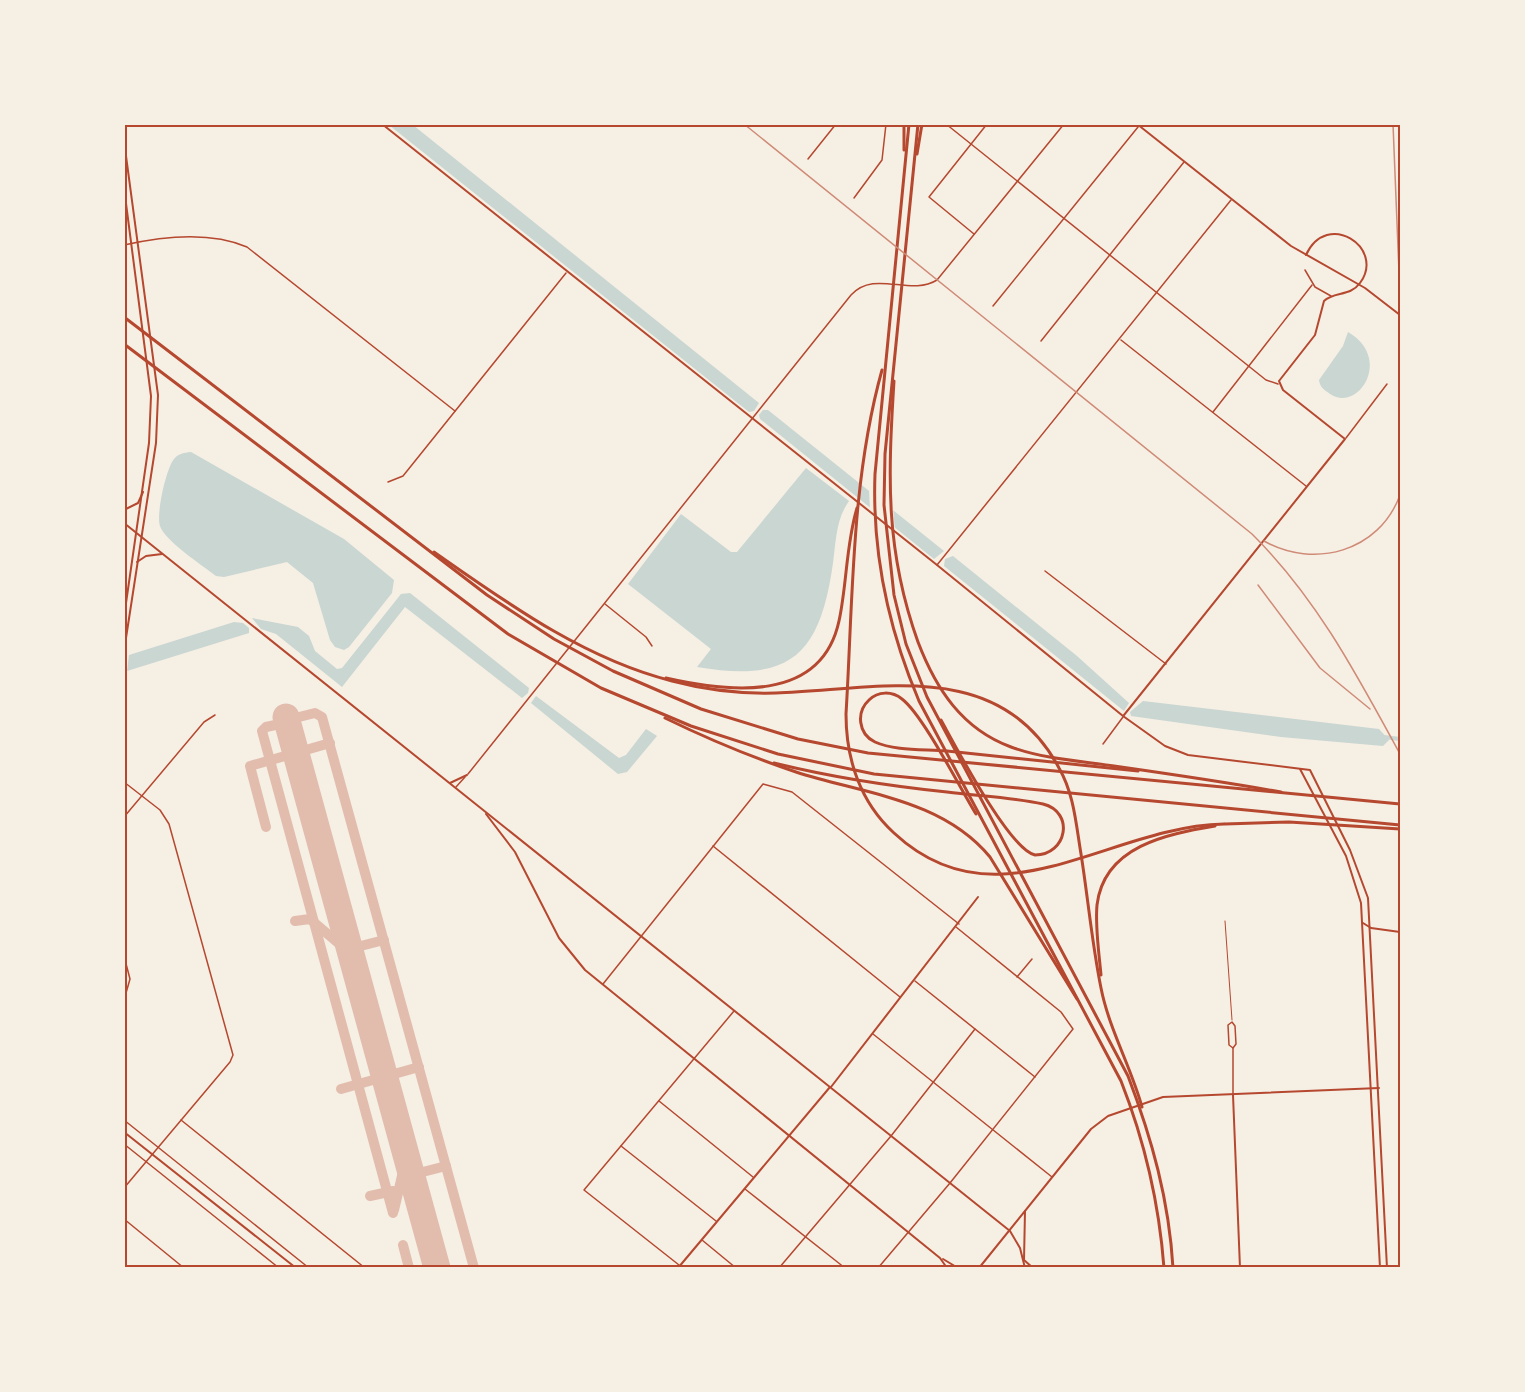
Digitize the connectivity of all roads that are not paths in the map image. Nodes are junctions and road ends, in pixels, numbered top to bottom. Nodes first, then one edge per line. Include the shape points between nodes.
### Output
1 (382, 124) edge
2 (836, 124) edge
3 (886, 124) edge
4 (906, 124) edge
5 (920, 124) edge
6 (946, 124) edge
7 (987, 124) edge
8 (1064, 124) edge
9 (1138, 125) edge
10 (124, 141) edge
11 (971, 144) junction
12 (808, 159) dead end
13 (1184, 162) junction
14 (1018, 182) junction
15 (124, 188) edge
16 (854, 198) dead end
17 (1231, 200) junction
18 (1064, 218) junction
19 (975, 234) junction
20 (139, 242) junction
21 (132, 243) junction
22 (124, 245) edge
23 (1110, 255) junction
24 (1306, 255) junction
25 (1305, 270) dead end
26 (566, 273) junction
27 (1312, 285) junction
28 (1156, 292) junction
29 (1331, 296) junction
30 (993, 306) dead end
31 (1401, 315) edge
32 (124, 317) edge
33 (898, 327) junction
34 (1120, 339) junction
35 (1041, 341) dead end
36 (124, 344) edge
37 (885, 360) junction
38 (1248, 366) junction
39 (1279, 384) junction
40 (1387, 384) dead end
41 (455, 411) junction
42 (1213, 412) junction
43 (752, 419) junction
44 (1345, 439) junction
45 (388, 482) dead end
46 (1306, 486) junction
47 (143, 492) junction
48 (124, 510) edge
49 (381, 514) junction
50 (856, 521) junction
51 (124, 523) edge
52 (136, 532) junction
53 (141, 536) junction
54 (164, 555) junction
55 (137, 562) junction
56 (938, 563) junction
57 (1045, 571) dead end
58 (604, 603) junction
59 (124, 616) edge
60 (652, 646) dead end
61 (124, 651) edge
62 (1166, 664) junction
63 (647, 673) junction
64 (927, 697) junction
65 (631, 702) junction
66 (215, 715) dead end
67 (1124, 715) junction
68 (1103, 744) dead end
69 (755, 758) junction
70 (1300, 769) junction
71 (467, 775) junction
72 (1175, 776) junction
73 (124, 782) edge
74 (450, 783) junction
75 (455, 788) junction
76 (142, 795) junction
77 (1303, 797) junction
78 (1401, 804) edge
79 (482, 810) junction
80 (124, 817) edge
81 (1224, 824) junction
82 (1401, 827) edge
83 (713, 846) junction
84 (997, 849) junction
85 (1350, 850) junction
86 (1343, 852) junction
87 (978, 897) dead end
88 (1225, 921) dead end
89 (1363, 923) junction
90 (959, 924) junction
91 (956, 927) junction
92 (1371, 928) junction
93 (1363, 930) junction
94 (1401, 932) edge
95 (641, 936) junction
96 (124, 956) edge
97 (1032, 958) dead end
98 (1017, 977) junction
99 (914, 980) junction
100 (602, 985) junction
101 (1101, 988) junction
102 (901, 997) junction
103 (124, 1000) edge
104 (734, 1011) junction
105 (1232, 1022) junction
106 (975, 1029) junction
107 (1097, 1033) junction
108 (872, 1034) junction
109 (1233, 1048) junction
110 (694, 1058) junction
111 (1035, 1077) junction
112 (933, 1082) junction
113 (830, 1087) junction
114 (1371, 1088) junction
115 (1379, 1088) junction
116 (1233, 1095) junction
117 (659, 1101) junction
118 (124, 1120) edge
119 (181, 1120) junction
120 (1148, 1129) junction
121 (992, 1130) junction
122 (124, 1132) edge
123 (790, 1135) junction
124 (891, 1136) junction
125 (124, 1144) edge
126 (621, 1145) junction
127 (159, 1147) junction
128 (153, 1154) junction
129 (147, 1162) junction
130 (754, 1177) junction
131 (1052, 1178) junction
132 (950, 1183) junction
133 (849, 1184) junction
134 (124, 1188) edge
135 (745, 1189) junction
136 (1025, 1211) junction
137 (124, 1219) edge
138 (717, 1222) junction
139 (1010, 1231) junction
140 (908, 1232) junction
141 (806, 1236) junction
142 (702, 1240) junction
143 (940, 1258) junction
144 (1024, 1260) junction
145 (679, 1267) edge
146 (184, 1268) edge
147 (279, 1268) edge
148 (296, 1268) edge
149 (309, 1268) edge
150 (365, 1268) edge
151 (736, 1268) edge
152 (779, 1268) edge
153 (845, 1268) edge
154 (878, 1268) edge
155 (947, 1268) edge
156 (958, 1268) edge
157 (979, 1268) edge
158 (1025, 1268) edge
159 (1033, 1268) edge
160 (1164, 1268) edge
161 (1173, 1268) edge
162 (1240, 1268) edge
163 (1380, 1268) edge
164 (1387, 1268) edge

1 - 26 street
2 - 12 street
3 - 16 street via 882,160
4 - 37 highway
5 - 33 highway
6 - 11 street
7 - 11 street
8 - 14 street
9 - 13 street
9 - 18 street
10 - 20 street
11 - 14 street
11 - 19 street via 929,197
13 - 17 street
13 - 23 street
14 - 18 street
14 - 19 street
15 - 21 street
17 - 24 street
17 - 28 street
18 - 23 street
18 - 30 street
19 - 43 street via 932,283 915,286 880,282 855,291
20 - 21 street
20 - 41 street via 211,237 247,247
20 - 53 street via 157,376 156,443
21 - 22 street
21 - 47 street via 150,376 150,443
23 - 28 street
23 - 35 street
24 - 29 street via 1314,242 1331,234 1347,236 1362,248 1366,263 1361,282 1350,292
24 - 31 street
25 - 27 street
26 - 41 street
26 - 43 street
27 - 29 street
27 - 38 street
28 - 34 street
28 - 38 street
29 - 39 street via 1322,305 1315,335
32 - 49 highway
33 - 64 highway via 885,454 885,532 899,617
33 - 72 highway via 890,499 894,554 906,608 942,693 961,716 1007,746
34 - 42 street
34 - 56 street
36 - 65 highway via 476,612 540,655
37 - 50 highway
37 - 84 highway via 874,496 884,593 907,672
38 - 39 street
38 - 42 street
39 - 44 street
40 - 44 street
41 - 45 street via 403,476
42 - 46 street
43 - 56 street
43 - 58 street
44 - 46 street
46 - 62 street
47 - 48 street via 138,503
47 - 52 street
49 - 63 highway via 502,600 589,649
49 - 77 highway via 487,595 584,656 700,709 765,730 868,753
50 - 63 highway via 837,627 826,651 810,668 785,682 750,688 708,686
50 - 81 highway via 846,714 852,765 873,809 900,839 953,868 980,874 1029,873 1157,832
51 - 52 street
52 - 53 street
52 - 59 street
53 - 54 street
53 - 55 street
54 - 55 street via 150,555
54 - 74 street
55 - 61 street
56 - 67 street
57 - 62 street
58 - 60 street
58 - 71 street
62 - 67 street
63 - 101 highway via 682,684 765,693 945,687 991,701 1021,721 1046,747 1063,774 1076,819
64 - 69 highway via 991,805 1020,847 1035,855 1054,849 1062,839 1061,818 1055,810 1041,804 1007,800 942,792 877,784
64 - 120 highway via 1115,1047
65 - 69 highway
65 - 82 highway via 725,738 874,774 1347,818
66 - 76 street via 204,722
67 - 68 street
67 - 70 street via 1170,749 1188,755
69 - 107 highway via 918,807 962,830 985,851 1007,884
70 - 85 street via 1310,770
70 - 86 street
71 - 74 street
71 - 75 street
72 - 77 highway
72 - 84 highway via 1038,760 982,755 917,748 880,744 868,737 861,726 867,701 887,693 905,702
73 - 76 street
74 - 75 street
75 - 79 street
76 - 80 street
76 - 119 street via 163,813 169,824 233,1057
77 - 78 highway
79 - 95 street
79 - 100 street via 515,852 559,938
81 - 82 highway
81 - 101 highway via 1147,843 1115,864 1102,885 1097,904
83 - 90 street via 763,784 792,792
83 - 95 street
83 - 102 street
84 - 107 highway
85 - 86 street
85 - 92 street via 1366,890
86 - 89 street via 1357,885
87 - 90 street
88 - 105 lane
89 - 92 street
89 - 93 street
90 - 91 street
91 - 98 street
91 - 99 street
92 - 93 street
92 - 94 street
92 - 115 street
93 - 114 street
95 - 100 street
95 - 104 street
96 - 103 street via 130,979
97 - 98 street
98 - 111 street via 1061,1012 1073,1029
99 - 102 street
99 - 106 street
100 - 110 street
101 - 120 highway
102 - 108 street
104 - 110 street
104 - 113 street
105 - 109 street via 1236,1044
105 - 109 street via 1228,1025 1229,1045
106 - 111 street
106 - 112 street
107 - 160 highway via 1121,1081 1143,1140 1158,1209
108 - 112 street
108 - 113 street
109 - 116 street
110 - 117 street
110 - 123 street
111 - 121 street
112 - 121 street
112 - 124 street
113 - 123 street
113 - 124 street
114 - 115 street
114 - 116 street
114 - 163 street
115 - 164 street
116 - 131 street via 1154,1099 1117,1113 1091,1129
116 - 162 street
117 - 126 street
117 - 130 street
118 - 127 street
119 - 127 street
119 - 150 street
120 - 161 highway via 1167,1204
121 - 131 street
121 - 132 street
122 - 128 street
123 - 130 street
123 - 133 street
124 - 132 street
124 - 133 street
125 - 129 street
126 - 138 street
126 - 145 street via 584,1190
127 - 128 street
127 - 149 street
128 - 129 street
128 - 148 street
129 - 134 street
129 - 147 street
130 - 135 street
131 - 136 street
132 - 139 street
132 - 140 street
133 - 140 street
133 - 141 street
135 - 138 street
135 - 141 street
136 - 139 street
136 - 144 street
137 - 146 street
138 - 142 street
139 - 144 street
139 - 157 street
140 - 143 street
140 - 154 street
141 - 152 street
141 - 153 street
142 - 145 street
142 - 151 street
143 - 155 street
143 - 156 street
144 - 158 street
144 - 159 street

